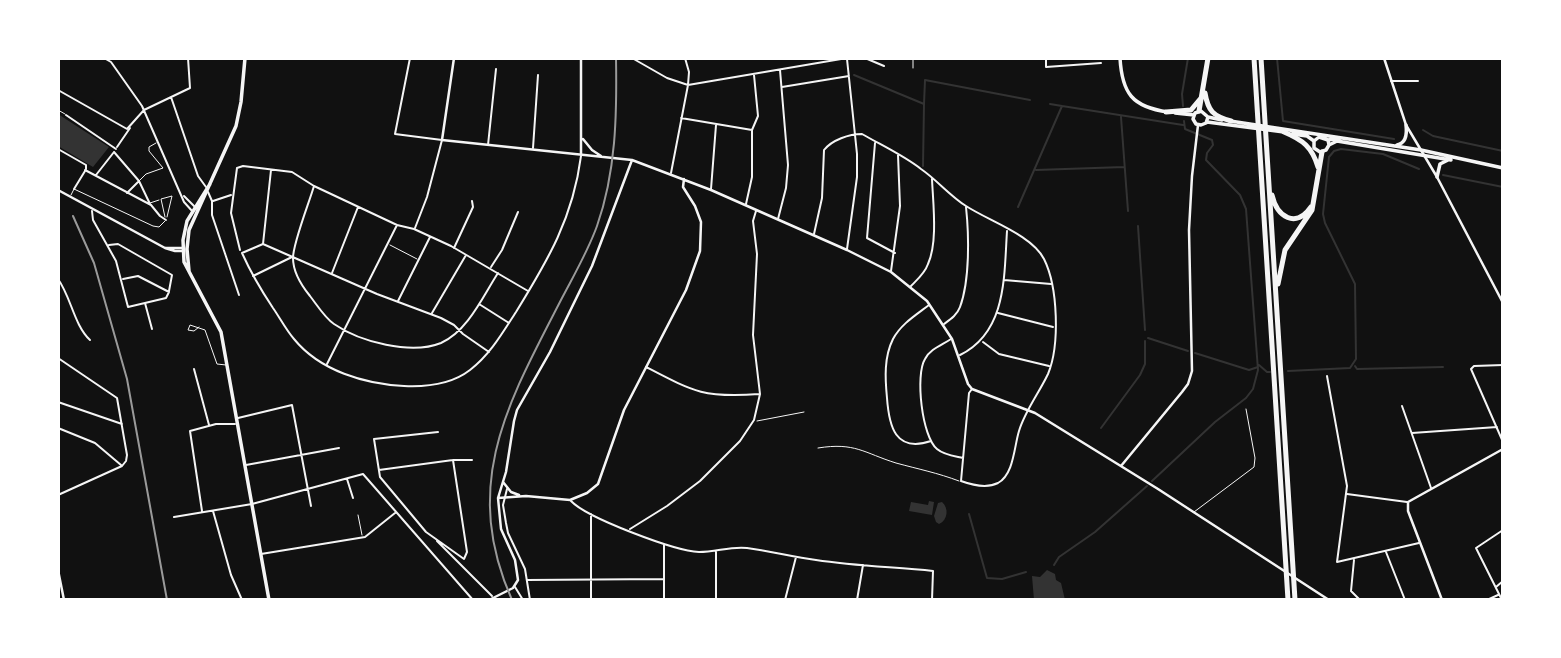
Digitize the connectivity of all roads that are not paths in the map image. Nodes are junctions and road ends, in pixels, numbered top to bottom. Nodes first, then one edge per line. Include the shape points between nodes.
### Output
1 (104, 58) edge
2 (188, 58) edge
3 (245, 58) edge
4 (410, 58) edge
5 (454, 58) edge
6 (581, 58) edge
7 (632, 58) edge
8 (685, 58) edge
9 (805, 58) edge
10 (847, 58) edge
11 (864, 58) edge
12 (874, 58) edge
13 (913, 58) edge
14 (1046, 58) edge
15 (1120, 58) edge
16 (1209, 58) edge
17 (1253, 58) edge
18 (1261, 58) edge
19 (1384, 58) edge
20 (875, 62) junction
21 (1101, 63) dead end
22 (807, 64) junction
23 (884, 66) dead end
24 (913, 68) dead end
25 (496, 69) dead end
26 (779, 69) junction
27 (754, 73) junction
28 (538, 75) dead end
29 (849, 76) junction
30 (1391, 81) junction
31 (1418, 81) dead end
32 (688, 85) junction
33 (781, 87) junction
34 (58, 90) edge
35 (1204, 94) junction
36 (172, 97) junction
37 (58, 110) edge
38 (144, 110) junction
39 (1166, 112) junction
40 (1261, 114) junction
41 (66, 115) joint
42 (1201, 116) junction
43 (680, 117) junction
44 (1231, 121) junction
45 (716, 124) junction
46 (1199, 125) junction
47 (1406, 125) junction
48 (130, 128) junction
49 (752, 130) junction
50 (1300, 131) junction
51 (1284, 132) junction
52 (582, 134) junction
53 (855, 134) junction
54 (1347, 138) junction
55 (1262, 139) junction
56 (1315, 139) junction
57 (442, 140) junction
58 (158, 142) junction
59 (875, 142) junction
60 (1328, 142) junction
61 (488, 145) junction
62 (1392, 146) junction
63 (58, 149) edge
64 (115, 150) junction
65 (533, 150) junction
66 (1320, 152) junction
67 (1422, 153) junction
68 (898, 154) junction
69 (581, 155) junction
70 (604, 157) junction
71 (1450, 159) junction
72 (632, 160) junction
73 (1461, 160) junction
74 (1318, 167) junction
75 (1503, 168) edge
76 (271, 169) junction
77 (85, 170) junction
78 (671, 174) junction
79 (1268, 175) junction
80 (95, 176) junction
81 (1437, 177) junction
82 (932, 178) junction
83 (684, 179) junction
84 (139, 181) junction
85 (314, 186) junction
86 (74, 189) junction
87 (58, 190) edge
88 (711, 190) junction
89 (127, 194) junction
90 (233, 195) junction
91 (70, 197) junction
92 (161, 199) junction
93 (212, 201) junction
94 (471, 201) dead end
95 (150, 204) junction
96 (746, 205) junction
97 (965, 206) junction
98 (358, 207) junction
99 (92, 209) junction
100 (194, 210) junction
101 (757, 210) junction
102 (518, 212) dead end
103 (778, 219) junction
104 (166, 220) junction
105 (397, 225) junction
106 (414, 229) junction
107 (1007, 230) junction
108 (813, 235) junction
109 (431, 236) junction
110 (263, 244) junction
111 (387, 244) junction
112 (109, 245) junction
113 (454, 248) junction
114 (184, 249) junction
115 (847, 250) junction
116 (241, 251) junction
117 (895, 253) junction
118 (466, 255) junction
119 (293, 257) junction
120 (419, 260) junction
121 (490, 268) junction
122 (498, 272) junction
123 (891, 272) junction
124 (331, 274) junction
125 (252, 276) junction
126 (58, 279) edge
127 (122, 279) junction
128 (1003, 280) junction
129 (1052, 284) junction
130 (911, 286) junction
131 (365, 289) junction
132 (169, 292) junction
133 (529, 292) junction
134 (239, 295) dead end
135 (1276, 298) junction
136 (398, 302) junction
137 (145, 303) junction
138 (478, 303) junction
139 (1503, 303) edge
140 (930, 304) junction
141 (997, 313) junction
142 (431, 314) junction
143 (509, 323) junction
144 (944, 324) junction
145 (199, 327) dead end
146 (1055, 327) junction
147 (152, 329) dead end
148 (345, 330) junction
149 (458, 331) junction
150 (952, 339) junction
151 (58, 340) edge
152 (90, 340) dead end
153 (982, 342) junction
154 (58, 345) edge
155 (489, 352) junction
156 (959, 356) junction
157 (58, 358) edge
158 (227, 365) junction
159 (327, 365) junction
160 (1503, 365) edge
161 (1050, 366) junction
162 (645, 367) junction
163 (194, 369) dead end
164 (1327, 376) dead end
165 (972, 389) junction
166 (761, 394) junction
167 (58, 402) edge
168 (1402, 406) dead end
169 (1246, 409) dead end
170 (1029, 410) junction
171 (804, 412) dead end
172 (237, 421) junction
173 (754, 421) junction
174 (122, 424) junction
175 (209, 426) junction
176 (1497, 427) junction
177 (58, 428) edge
178 (438, 432) dead end
179 (1411, 433) junction
180 (930, 442) junction
181 (1503, 442) edge
182 (339, 448) dead end
183 (818, 448) dead end
184 (1503, 449) edge
185 (301, 454) junction
186 (964, 458) junction
187 (453, 460) junction
188 (472, 460) dead end
189 (245, 465) junction
190 (122, 466) junction
191 (1121, 466) junction
192 (378, 470) junction
193 (347, 479) junction
194 (503, 481) junction
195 (961, 481) junction
196 (507, 488) junction
197 (307, 489) junction
198 (1431, 489) junction
199 (1346, 494) junction
200 (58, 495) edge
201 (526, 496) junction
202 (505, 497) junction
203 (353, 498) dead end
204 (498, 498) junction
205 (570, 500) junction
206 (1408, 502) junction
207 (252, 504) junction
208 (312, 506) dead end
209 (213, 510) junction
210 (202, 512) junction
211 (396, 512) junction
212 (1194, 512) junction
213 (591, 513) junction
214 (358, 515) dead end
215 (174, 517) dead end
216 (629, 530) junction
217 (1503, 530) edge
218 (363, 538) junction
219 (436, 540) junction
220 (1420, 542) junction
221 (664, 545) junction
222 (716, 550) junction
223 (1385, 550) junction
224 (261, 554) junction
225 (796, 556) junction
226 (1354, 558) junction
227 (864, 564) junction
228 (58, 570) edge
229 (591, 579) junction
230 (664, 579) junction
231 (527, 580) junction
232 (1503, 581) edge
233 (512, 588) junction
234 (1495, 588) junction
235 (1499, 594) junction
236 (493, 598) edge
237 (64, 600) edge
238 (242, 600) edge
239 (269, 600) edge
240 (472, 600) edge
241 (523, 600) edge
242 (530, 600) edge
243 (591, 600) edge
244 (664, 600) edge
245 (716, 600) edge
246 (785, 600) edge
247 (856, 600) edge
248 (932, 600) edge
249 (1288, 600) edge
250 (1295, 600) edge
251 (1329, 600) edge
252 (1360, 600) edge
253 (1405, 600) edge
254 (1442, 600) edge
255 (1487, 600) edge
256 (1502, 600) edge

1 - 38 street
2 - 36 street via 190,88
3 - 100 main road via 232,137
4 - 57 street via 395,134
5 - 57 street
6 - 52 street
7 - 32 street
8 - 32 street
9 - 22 street
10 - 22 street
10 - 29 street
11 - 20 street
12 - 20 street
13 - 24 lane
14 - 21 street via 1046,67
15 - 39 main road via 1130,96 1147,108
16 - 35 highway
17 - 40 highway
18 - 40 highway
19 - 30 street
20 - 23 street
22 - 26 street
25 - 61 street
26 - 27 street
26 - 33 street
27 - 32 street
27 - 49 street via 758,116
28 - 65 street
29 - 33 street
29 - 53 street
30 - 31 street
30 - 47 street
32 - 43 street
33 - 103 street via 788,166
34 - 48 street
35 - 39 highway via 1191,110
35 - 42 highway
35 - 44 highway via 1210,111
36 - 38 street
36 - 93 street via 198,176
37 - 41 lane
38 - 48 street
38 - 58 street
39 - 42 main road
40 - 55 highway
41 - 64 street
42 - 44 main road
42 - 46 main road
42 - 46 main road
42 - 51 main road
43 - 45 street
43 - 78 street
44 - 50 main road
45 - 49 street
45 - 88 street
46 - 191 street via 1189,230 1192,372 1182,392
47 - 62 main road via 1404,141
47 - 67 street
48 - 64 street
49 - 96 street via 752,177
50 - 54 main road
50 - 56 main road
51 - 56 main road
51 - 74 highway via 1306,144
52 - 69 street
52 - 70 street via 588,146
53 - 59 street
53 - 108 street via 824,150 822,198
53 - 115 street via 857,177
54 - 60 main road
54 - 62 main road
55 - 79 highway
55 - 249 highway
56 - 60 main road via 1323,137
56 - 66 main road via 1314,148
57 - 61 street
57 - 106 street
58 - 84 lane via 148,149 163,169
58 - 100 street
59 - 68 street
59 - 117 street via 867,238
60 - 66 main road
60 - 67 main road
61 - 65 street
62 - 67 main road
63 - 77 street via 86,165
64 - 80 street
64 - 84 street
65 - 69 street
66 - 74 highway
66 - 135 highway via 1312,210 1283,256
67 - 71 main road
67 - 73 main road
67 - 81 street
68 - 82 street
68 - 117 street via 900,206
69 - 70 street
69 - 133 street via 568,217
70 - 72 street
71 - 73 main road
71 - 81 main road via 1440,164
72 - 78 street
72 - 194 street via 592,266 517,410
73 - 75 main road
74 - 79 highway via 1311,205 1296,218 1284,216 1276,208
76 - 85 street via 292,172
76 - 90 street via 239,167
76 - 110 street
77 - 80 street
77 - 86 street
78 - 83 street
79 - 135 highway
80 - 89 street
81 - 139 street
82 - 97 street
82 - 130 street via 930,258
83 - 88 street
83 - 162 street via 683,187 701,222 701,245 686,290
84 - 89 street
84 - 95 street
85 - 98 street
85 - 119 street
86 - 91 lane
86 - 104 lane via 153,226
87 - 91 street
88 - 96 street
89 - 95 street
90 - 93 street
90 - 116 street via 233,225
91 - 99 street
92 - 95 lane
92 - 104 lane
92 - 104 lane via 172,196
93 - 134 street via 212,215
94 - 113 street via 473,207
95 - 104 street
96 - 101 street
97 - 107 street
97 - 144 street via 968,241 962,299 956,314
98 - 105 street
98 - 124 street
99 - 112 street via 93,220
99 - 114 street via 166,248
100 - 114 main road
101 - 103 street
101 - 166 street via 753,220 757,254 753,335
102 - 121 street
103 - 108 street
105 - 106 street
105 - 111 street
106 - 109 street
107 - 128 street
107 - 129 street via 1038,249
108 - 115 street
109 - 113 street
109 - 120 street
110 - 116 street
110 - 119 street
111 - 120 lane
111 - 131 street
112 - 127 street
112 - 132 street via 118,244 172,275
113 - 118 street
114 - 158 main road via 189,274 218,322
115 - 123 street
116 - 125 street
117 - 123 street
118 - 121 street
118 - 142 street
119 - 124 street
119 - 125 street
119 - 148 street via 306,291 330,321
120 - 136 street
121 - 122 street
122 - 133 street
122 - 138 street
123 - 130 street
124 - 131 street
125 - 159 street via 293,339
126 - 152 street
127 - 132 street via 138,275
127 - 137 street via 128,307
128 - 129 street
128 - 141 street
129 - 146 street
130 - 140 street
131 - 136 street
131 - 148 street
132 - 137 street via 166,298
133 - 143 street
135 - 250 highway
136 - 142 street
137 - 147 street
138 - 143 street
138 - 149 street
140 - 144 street
140 - 180 street via 893,339 885,382 894,434 914,444
141 - 146 street
141 - 153 street
142 - 149 street
143 - 155 street
144 - 150 street
145 - 158 lane via 207,332 217,364
146 - 161 street
148 - 149 street via 374,343 414,347 440,343
148 - 159 street
149 - 155 street
150 - 156 street
150 - 180 street via 931,351 922,365 923,410
151 - 154 street
153 - 156 street
153 - 161 street via 999,354
155 - 159 street via 462,375 429,385 368,382
156 - 165 street
157 - 174 street via 117,398
158 - 172 main road
160 - 176 street via 1471,369
161 - 170 street
162 - 166 street via 706,395
162 - 205 street via 622,413 598,484
163 - 175 street
164 - 199 street
165 - 170 street
165 - 186 street
166 - 173 street
167 - 174 street
168 - 179 street
169 - 212 lane via 1254,467
170 - 191 street
170 - 195 street via 1007,474 990,485
171 - 173 lane
172 - 175 street
172 - 185 street via 292,405
172 - 189 main road
173 - 216 street via 700,481
174 - 190 street via 127,455
175 - 210 street via 190,431
176 - 179 street
176 - 181 street
177 - 190 street via 94,443
178 - 192 street via 374,439
179 - 198 street
180 - 186 street via 947,455
182 - 185 street
183 - 195 lane via 859,448
184 - 198 street
185 - 189 street
185 - 197 street
186 - 195 street
187 - 188 street
187 - 192 street
187 - 219 street via 467,552 464,559
189 - 207 main road
190 - 200 street
191 - 212 street
192 - 219 street via 406,510
193 - 197 street
193 - 203 street
193 - 211 street via 363,474
194 - 196 street
194 - 204 street
196 - 201 street
196 - 202 street
197 - 207 street
197 - 208 street
198 - 206 street
199 - 206 street
199 - 226 street via 1337,562
201 - 202 street
201 - 205 street
202 - 204 street
202 - 231 street via 508,533
204 - 233 street via 501,529 518,571
205 - 213 street
206 - 220 street
207 - 209 street
207 - 224 main road
209 - 210 street
209 - 238 street
210 - 215 street
211 - 218 street
211 - 240 street
212 - 251 street
213 - 216 street
213 - 229 street
214 - 218 lane
216 - 221 street
217 - 234 street via 1476,548
218 - 224 street
219 - 236 street
220 - 223 street
220 - 254 street
221 - 222 street via 698,552
221 - 230 street
222 - 225 street via 744,547
222 - 245 street
223 - 226 street
223 - 253 street
224 - 239 main road
225 - 227 street
225 - 246 street
226 - 252 street via 1352,591
227 - 247 street
227 - 248 street via 933,571
228 - 237 street
229 - 230 street
229 - 231 street
229 - 243 street
230 - 244 street
231 - 242 street
232 - 234 street
233 - 236 street
233 - 241 street
234 - 235 street
235 - 255 street
235 - 256 street

